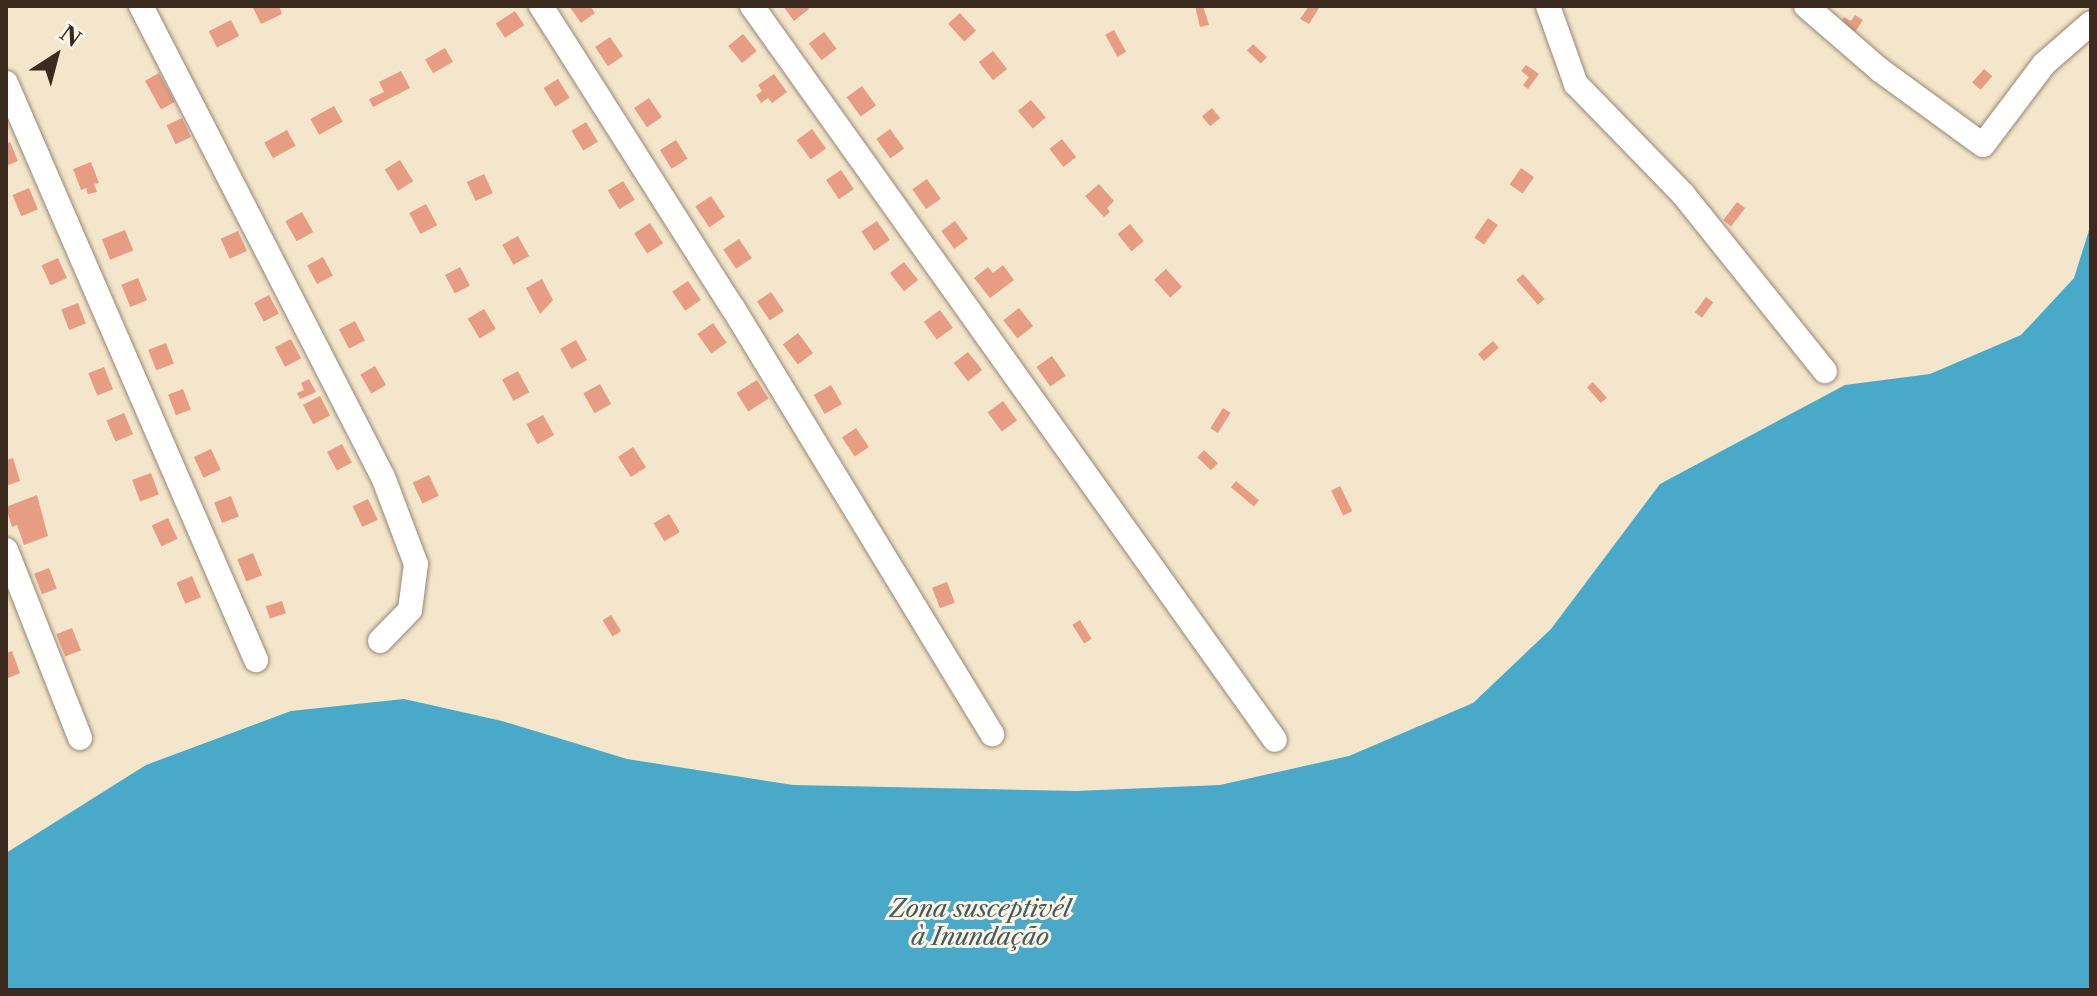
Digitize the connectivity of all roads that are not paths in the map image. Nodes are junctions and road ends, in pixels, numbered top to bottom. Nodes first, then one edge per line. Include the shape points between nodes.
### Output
1 (141, 6) edge
2 (541, 6) edge
3 (752, 6) edge
4 (1548, 6) edge
5 (1806, 6) edge
6 (2091, 23) edge
7 (6, 83) edge
8 (1825, 371) dead end
9 (6, 550) edge
10 (380, 641) dead end
11 (256, 660) dead end
12 (992, 734) dead end
13 (80, 738) dead end
14 (1275, 740) dead end

1 - 10 lane via 383,477 416,564 410,610
2 - 12 lane
3 - 14 lane
4 - 8 lane via 1576,84 1683,194
5 - 6 lane via 1880,70 1983,145 2044,64
7 - 11 lane
9 - 13 lane

